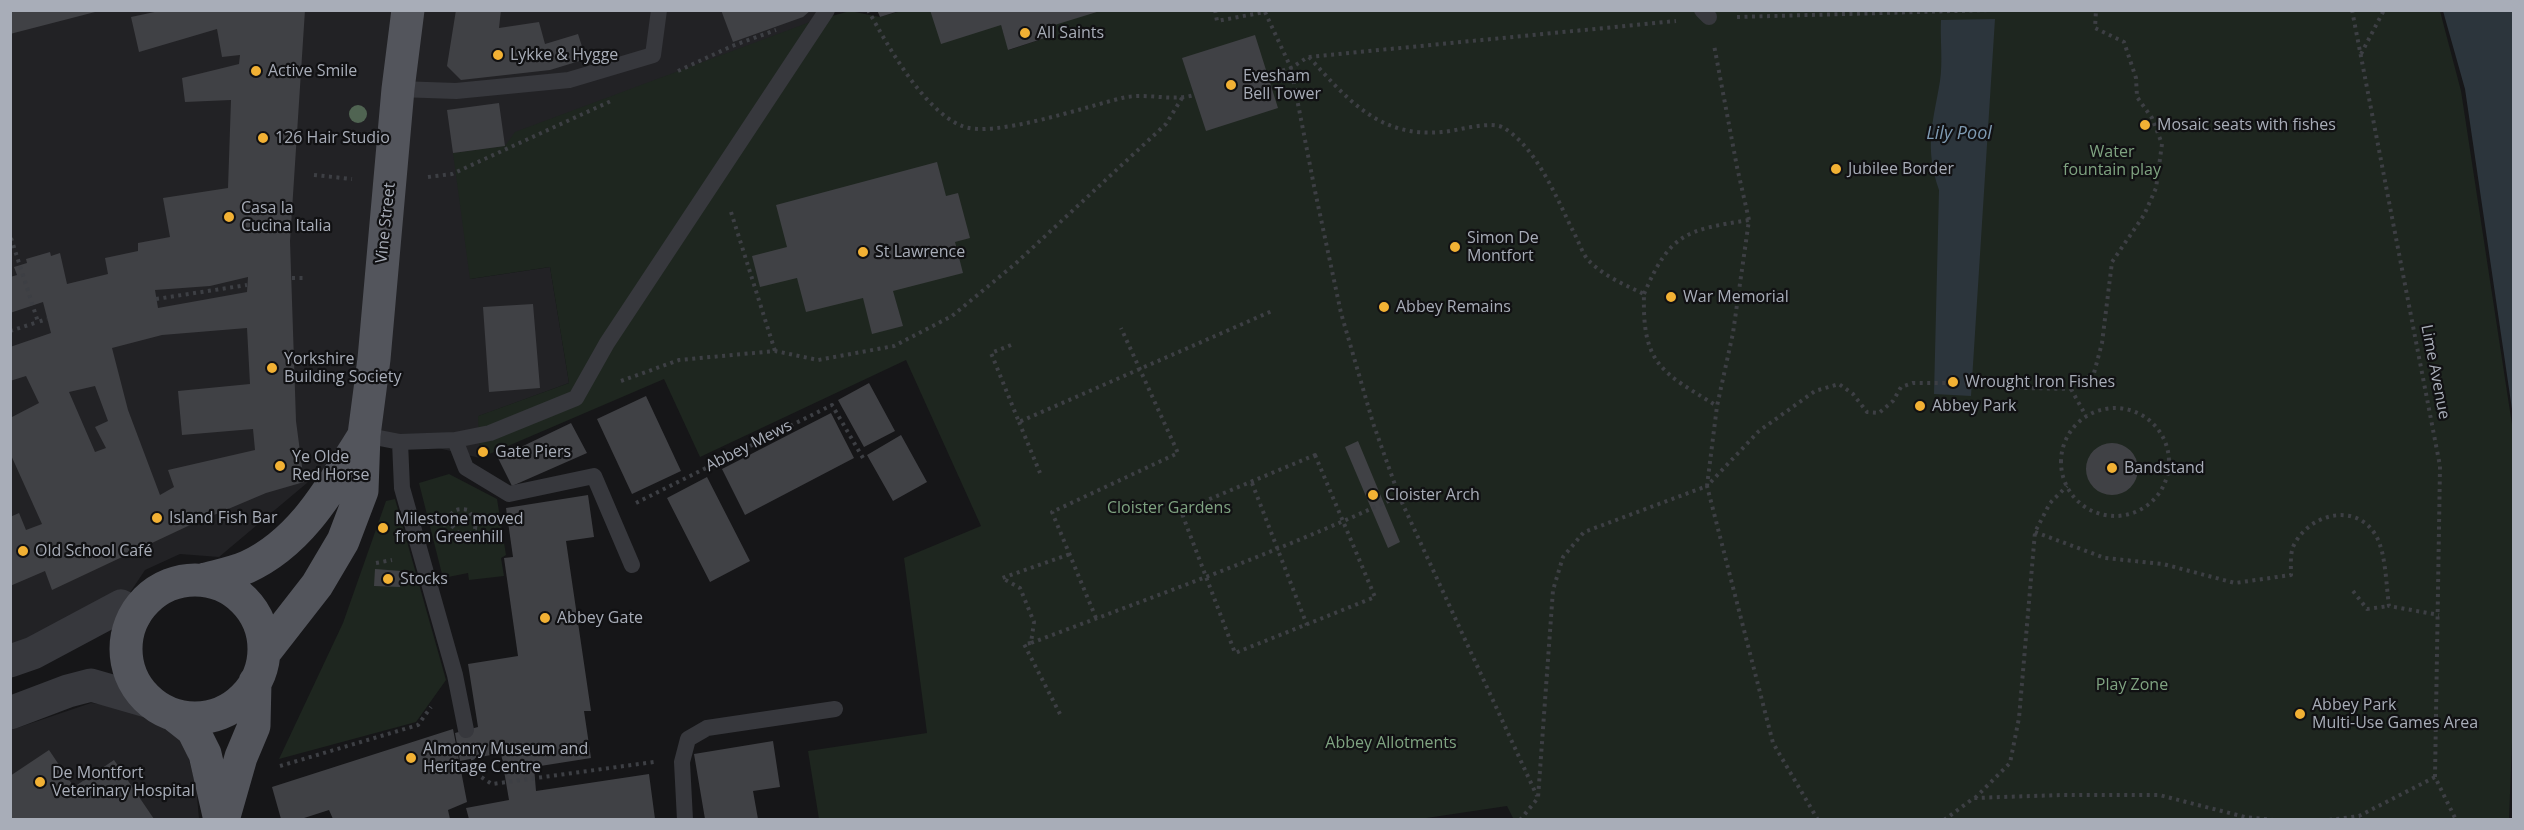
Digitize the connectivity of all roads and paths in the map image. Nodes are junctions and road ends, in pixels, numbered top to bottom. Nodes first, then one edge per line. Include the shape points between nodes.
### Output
1 (408, 10) edge
2 (659, 10) edge
3 (868, 10) edge
4 (1215, 10) edge
5 (1989, 10) edge
6 (2096, 10) edge
7 (2352, 10) edge
8 (2384, 10) edge
9 (827, 12) edge
10 (1706, 14) edge
11 (2361, 55) junction
12 (1308, 57) junction
13 (1291, 68) junction
14 (668, 75) dead end
15 (1268, 75) dead end
16 (398, 89) junction
17 (1194, 95) dead end
18 (1182, 98) junction
19 (614, 100) dead end
20 (718, 173) junction
21 (314, 175) dead end
22 (390, 183) junction
23 (1749, 220) junction
24 (11, 238) edge
25 (292, 278) dead end
26 (307, 278) dead end
27 (247, 285) dead end
28 (1644, 294) junction
29 (156, 299) dead end
30 (1272, 311) dead end
31 (47, 319) dead end
32 (38, 322) junction
33 (1121, 328) dead end
34 (10, 331) edge
35 (1011, 345) dead end
36 (775, 351) junction
37 (1139, 368) junction
38 (2070, 389) junction
39 (576, 398) junction
40 (1718, 406) junction
41 (2086, 416) junction
42 (1019, 422) junction
43 (364, 435) junction
44 (455, 440) junction
45 (400, 442) junction
46 (863, 458) dead end
47 (1040, 473) dead end
48 (1252, 483) junction
49 (1707, 486) junction
50 (2067, 486) junction
51 (1399, 496) junction
52 (612, 516) junction
53 (1342, 523) junction
54 (450, 524) junction
55 (2035, 532) junction
56 (413, 533) junction
57 (1279, 549) junction
58 (1070, 554) junction
59 (632, 565) dead end
60 (1206, 578) junction
61 (203, 580) junction
62 (2352, 591) dead end
63 (2389, 606) junction
64 (135, 615) junction
65 (2439, 615) junction
66 (1096, 618) junction
67 (1307, 625) junction
68 (1031, 643) junction
69 (10, 661) edge
70 (260, 668) junction
71 (455, 675) junction
72 (162, 708) junction
73 (835, 710) dead end
74 (10, 713) edge
75 (1060, 714) dead end
76 (466, 730) joint
77 (682, 762) junction
78 (276, 767) dead end
79 (2435, 777) junction
80 (1538, 798) junction
81 (1974, 798) junction
82 (221, 819) edge
83 (685, 819) edge
84 (1520, 819) edge
85 (1818, 819) edge
86 (1944, 819) edge
87 (2273, 819) edge
88 (2329, 819) edge
89 (2456, 819) edge

1 - 16 main road, Vine Street
2 - 16 lane via 653,55 569,80 456,91
3 - 18 path via 895,58 926,97 944,116 963,127 998,129 1134,95
4 - 13 path via 1217,21 1265,12
5 - 10 path
6 - 38 path via 2096,28 2124,42 2136,78 2137,97 2152,118 2162,144 2156,188 2144,215 2112,262 2102,343 2094,373
7 - 11 path, Lime Avenue
8 - 11 path
9 - 14 path via 732,46
9 - 20 lane
10 - 12 path
10 - 23 path
11 - 65 path, Lime Avenue via 2440,466
12 - 13 path
12 - 28 path via 1350,103 1380,122 1407,131 1502,126 1521,141 1536,161 1588,260
13 - 15 path
13 - 51 path via 1341,312
16 - 22 main road, Vine Street
17 - 18 path
18 - 36 path via 1166,124 1015,264 952,316 894,346 818,360
19 - 22 path via 452,174
20 - 36 path
20 - 39 lane via 607,343
21 - 22 path
22 - 43 main road, Vine Street
23 - 28 path via 1686,234 1664,254
23 - 40 path
24 - 32 path
25 - 26 path
27 - 29 path
28 - 40 path via 1643,321 1659,366
30 - 37 path
31 - 32 path
32 - 34 path
33 - 37 path
35 - 42 path via 991,353
36 - 39 path via 679,360
37 - 42 path
37 - 58 path via 1178,453 1052,512
38 - 41 path
38 - 49 path via 1920,382 1901,387 1879,413 1867,412 1839,384 1815,390 1759,431
39 - 44 lane via 490,433
40 - 49 path
41 - 50 path via 2063,447 2061,467
41 - 50 path via 2105,409 2125,408 2143,416 2158,429 2167,447 2169,466 2163,486 2152,502 2135,512 2115,516 2096,513 2079,502
42 - 47 path
43 - 45 lane
43 - 61 main road, Vine Street via 299,530 273,553 246,568
43 - 70 main road, Vine Street via 362,491 343,542
44 - 45 lane
44 - 52 lane via 466,468 509,495 594,476
45 - 56 lane via 402,488
46 - 52 path, Abbey Mews via 832,405
48 - 53 path via 1315,455
48 - 57 path
48 - 60 path via 1181,511
49 - 80 path via 1584,532 1563,557 1553,590
49 - 85 path via 1773,743
50 - 55 path via 2050,503
51 - 53 path
51 - 80 path
52 - 59 lane
53 - 57 path
53 - 67 path via 1376,597
54 - 54 path via 449,517 460,508 468,510 476,522 475,529 462,536
54 - 56 path
55 - 63 path via 2105,558 2163,564 2235,584 2290,575 2293,548 2302,535 2319,519 2347,513 2365,522 2376,534
55 - 81 path via 2019,718 2010,763
56 - 71 lane
57 - 60 path
57 - 67 path
58 - 66 path
58 - 68 path via 1002,578 1020,588 1034,621
60 - 66 path
60 - 67 path via 1235,653
61 - 64 main road via 174,583 145,602
61 - 70 main road via 228,586 249,607 263,637
62 - 63 path via 2367,609
63 - 65 path
64 - 69 street via 121,606 33,653
64 - 72 main road via 128,633 129,671 138,688
65 - 79 path, Lime Avenue
66 - 68 path
68 - 75 path via 1024,644
70 - 72 main road via 244,697 220,712 192,718
70 - 82 main road via 254,726
71 - 76 lane
71 - 78 path via 418,725
72 - 74 street via 91,685
72 - 82 main road via 193,730 205,754
73 - 77 lane via 707,728 688,739
76 - 77 path via 474,765 481,777 492,784 642,762
77 - 83 lane
79 - 88 path via 2359,816
79 - 89 path
80 - 84 path
81 - 86 path
81 - 87 path via 2159,795 2245,817

